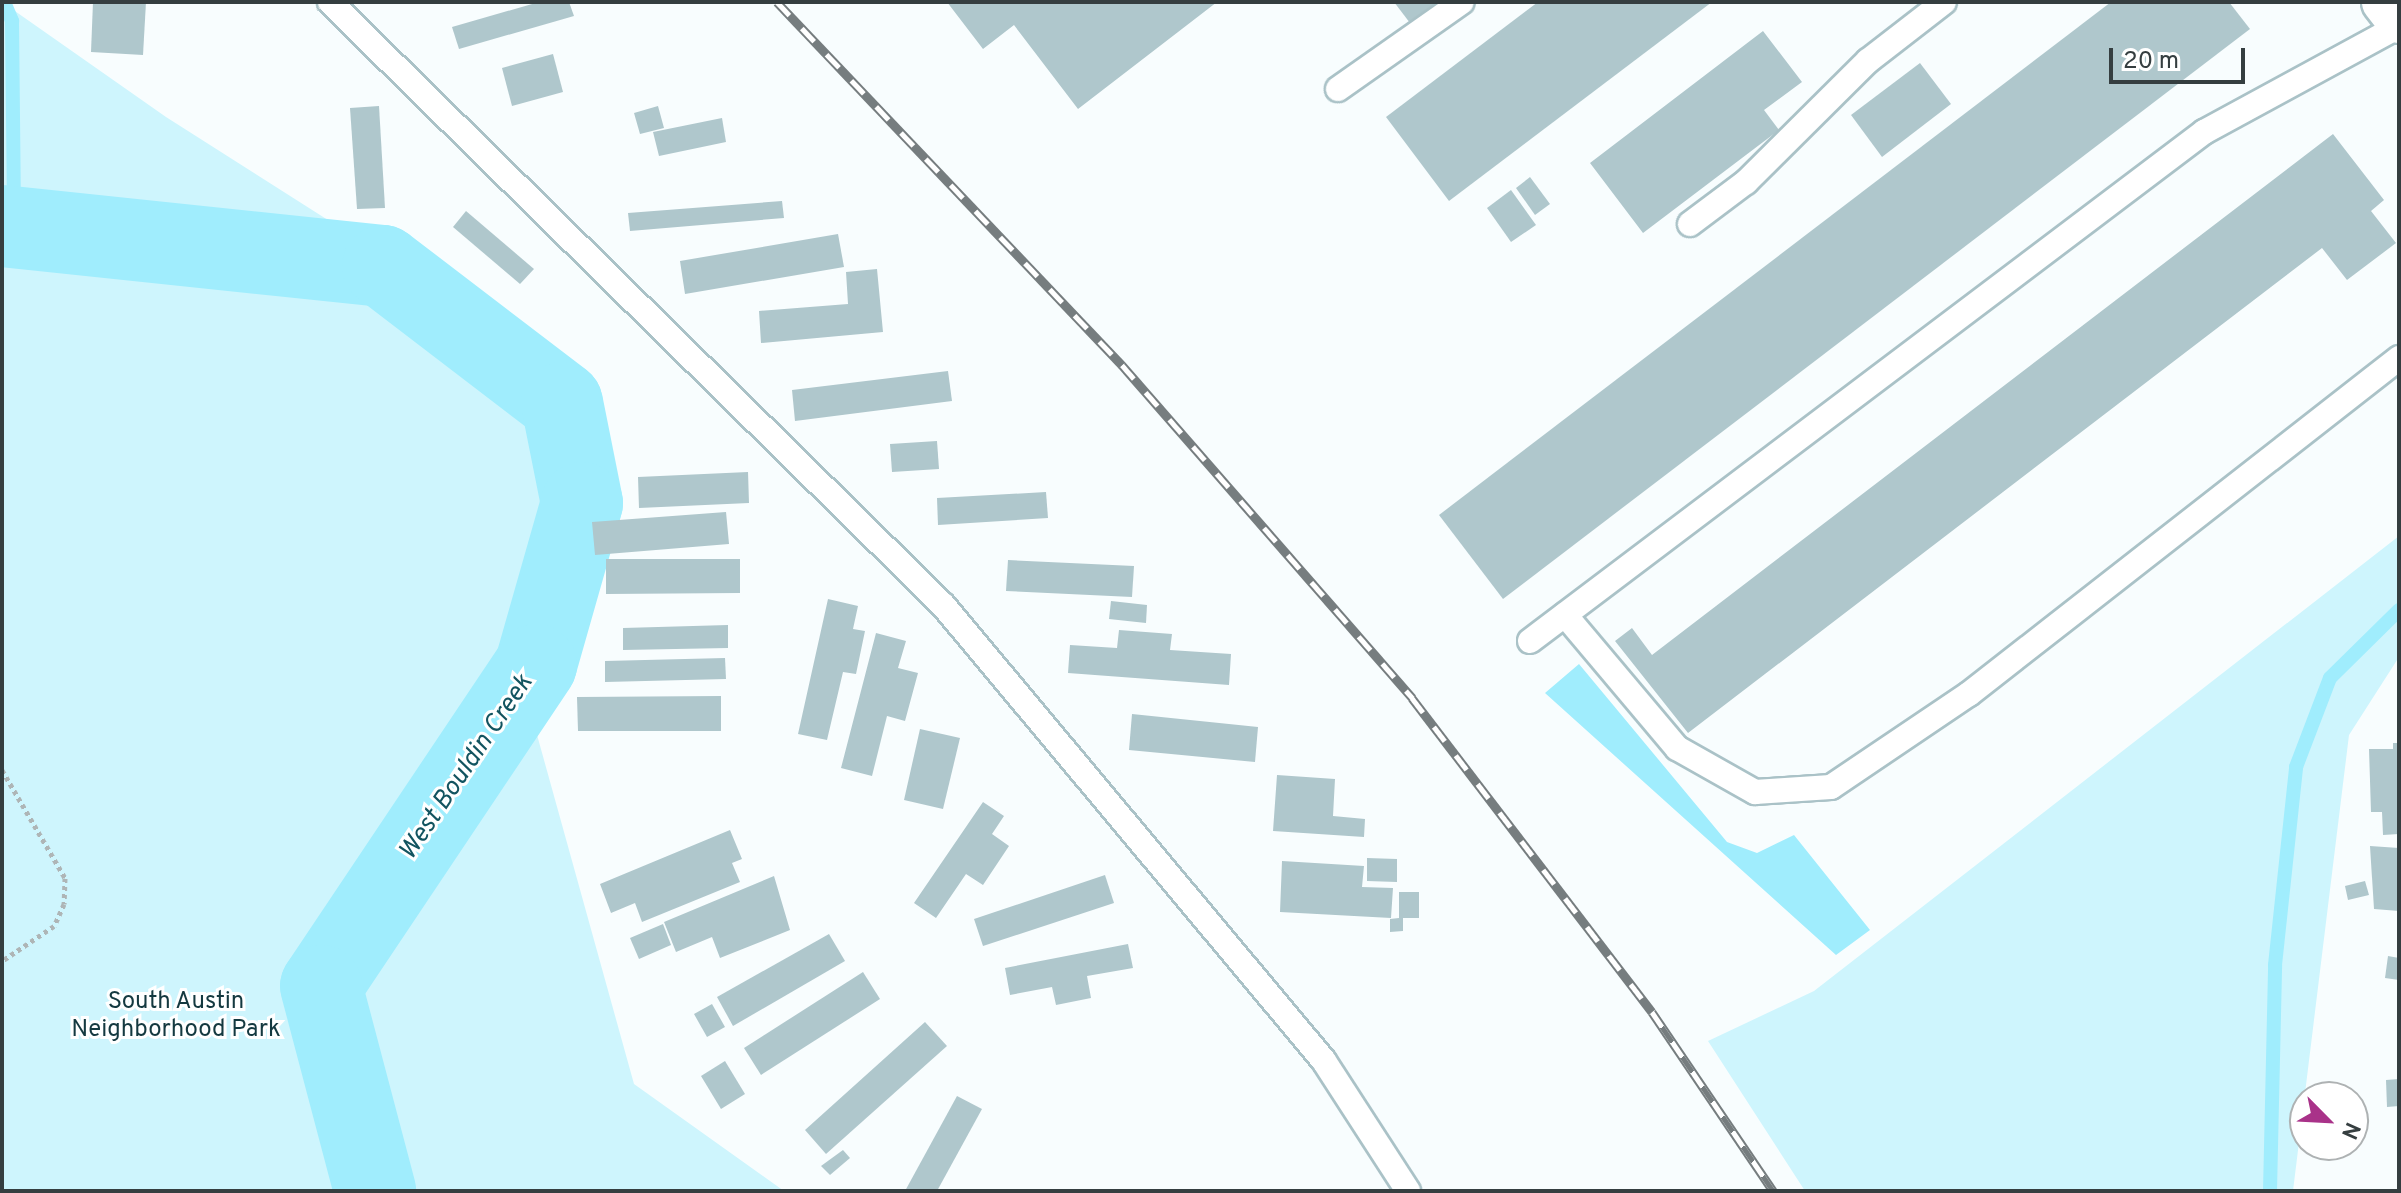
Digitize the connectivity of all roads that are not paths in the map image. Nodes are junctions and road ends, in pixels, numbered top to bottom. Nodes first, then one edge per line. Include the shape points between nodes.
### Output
1 (330, 2) edge
2 (1462, 2) edge
3 (1944, 2) edge
4 (2384, 2) edge
5 (2399, 24) edge
6 (1338, 89) dead end
7 (1690, 224) dead end
8 (2399, 358) edge
9 (1565, 615) junction
10 (1530, 641) dead end
11 (1408, 1191) edge

1 - 11 lane via 943,605 1324,1061
2 - 6 lane
3 - 7 lane via 1868,61 1746,182
4 - 5 street
5 - 9 lane via 2204,132
8 - 9 lane via 1969,694 1831,787 1755,792 1677,748
9 - 10 lane

